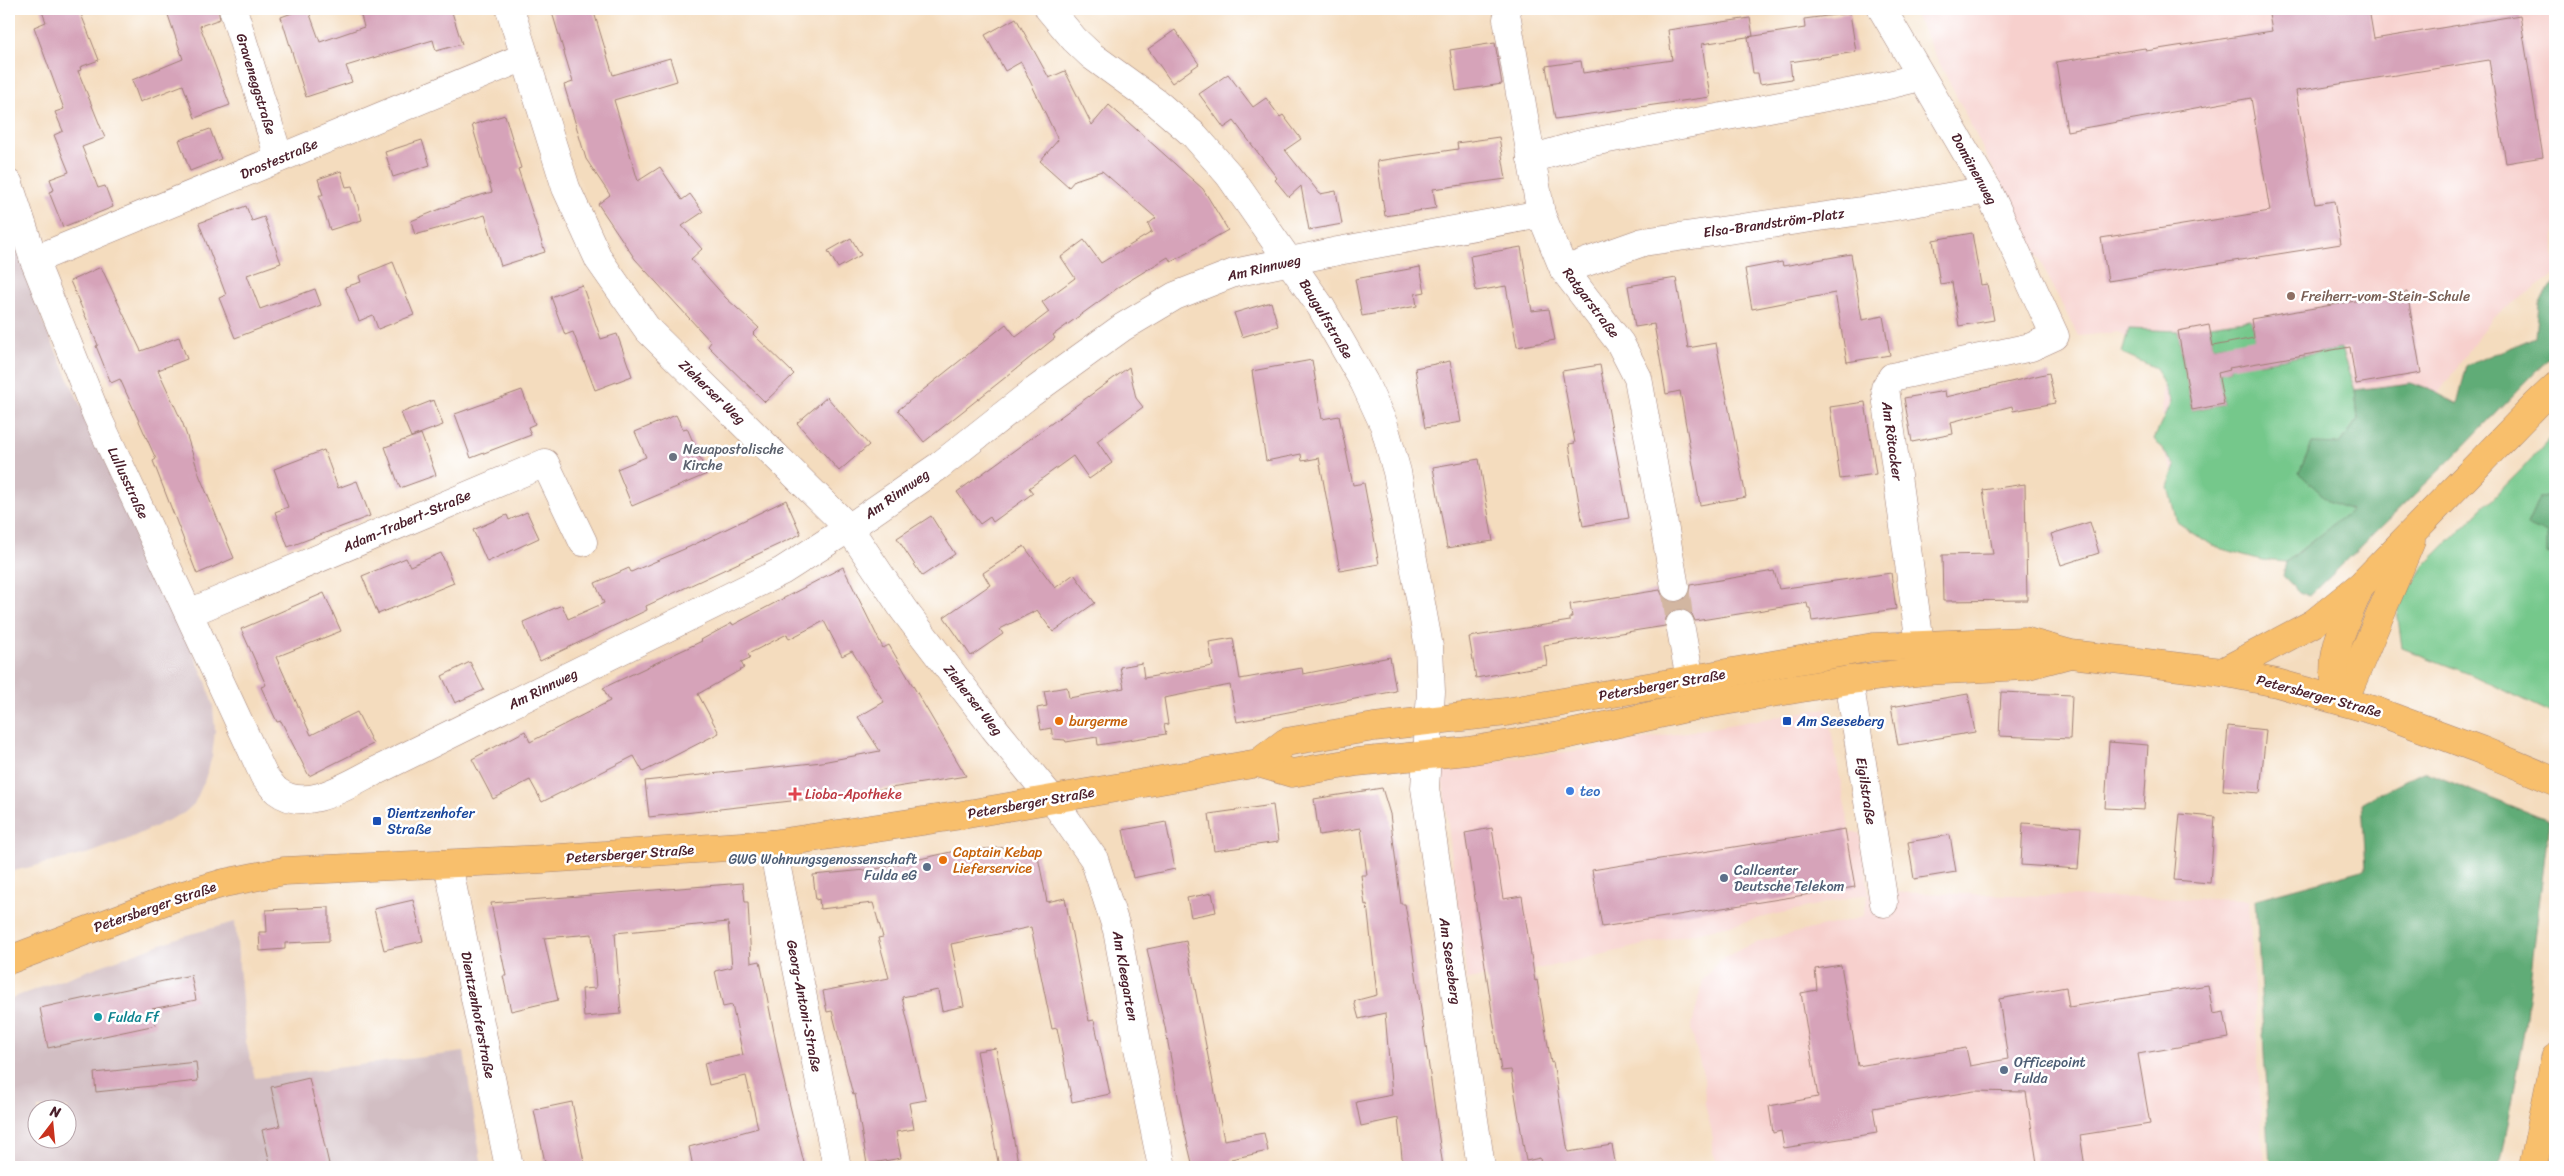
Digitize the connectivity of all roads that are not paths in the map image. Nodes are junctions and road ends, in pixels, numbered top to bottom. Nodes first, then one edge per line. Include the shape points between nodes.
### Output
1 (233, 9) edge
2 (510, 9) edge
3 (1049, 9) edge
4 (1882, 9) edge
5 (1507, 19) dead end
6 (524, 58) junction
7 (1921, 77) junction
8 (279, 158) junction
9 (1531, 159) junction
10 (9, 184) edge
11 (1988, 190) junction
12 (1542, 214) junction
13 (34, 260) junction
14 (1290, 261) junction
15 (1564, 270) junction
16 (2055, 336) joint
17 (2549, 396) edge
18 (849, 528) junction
19 (2416, 528) junction
20 (582, 542) dead end
21 (2361, 585) junction
22 (1675, 587) tunnel mouth
23 (189, 613) junction
24 (1680, 624) tunnel mouth
25 (1920, 644) junction
26 (2072, 654) junction
27 (2222, 672) junction
28 (1690, 680) junction
29 (1849, 680) junction
30 (2344, 701) junction
31 (1429, 721) junction
32 (1427, 755) junction
33 (1258, 763) junction
34 (264, 776) joint
35 (2555, 781) edge
36 (1052, 799) junction
37 (772, 844) junction
38 (448, 864) junction
39 (1884, 904) dead end
40 (9, 960) edge
41 (2555, 1058) edge
42 (2539, 1134) junction
43 (509, 1167) edge
44 (837, 1167) edge
45 (1162, 1167) edge
46 (1481, 1167) edge
47 (2533, 1167) edge
48 (2553, 1167) edge

1 - 8 street, Graveneggstraße
2 - 6 street, Zieherser Weg
3 - 14 street, Baugulfstraße via 1092,56 1157,103 1194,136 1229,174
4 - 7 street, Domänenweg
5 - 9 street, Ratgarstraße
6 - 8 street, Drostestraße
6 - 18 street, Zieherser Weg via 566,188 599,260 648,330
7 - 9 street via 1582,144
7 - 11 street, Domänenweg
8 - 13 street, Drostestraße
9 - 12 street, Ratgarstraße
10 - 13 street, Lullusstraße
11 - 15 street, Elsa-Brandström-Platz via 1643,242
11 - 16 street, Domänenweg
12 - 14 street, Am Rinnweg
12 - 15 street, Ratgarstraße
13 - 23 street, Lullusstraße via 96,414
14 - 18 street, Am Rinnweg via 1234,273 1175,296 1116,332 939,466
14 - 31 street, Baugulfstraße via 1364,382 1384,425 1399,482 1429,647
15 - 22 street, Ratgarstraße via 1620,343 1638,378
16 - 25 street, Am Rötacker via 2031,347 1892,377 1887,382 1885,388
17 - 19 main road
18 - 34 street, Am Rinnweg via 782,571 318,798 290,798 276,790
18 - 36 street, Zieherser Weg via 903,609
19 - 21 main road
19 - 30 main road
20 - 23 street, Adam-Trabert-Straße via 544,463
21 - 27 main road via 2314,624
21 - 30 main road via 2340,639 2336,659 2335,680
23 - 34 street, Lullusstraße
24 - 28 street
25 - 26 main road, Petersberger Straße via 2024,641
25 - 28 main road, Petersberger Straße via 1873,647
26 - 27 main road, Petersberger Straße
26 - 29 main road, Petersberger Straße via 2025,666 1924,671
27 - 30 main road, Petersberger Straße
28 - 31 main road, Petersberger Straße via 1506,712
29 - 32 main road, Petersberger Straße via 1676,710 1537,740
29 - 39 street, Eigilstraße
30 - 35 main road, Petersberger Straße via 2418,725
31 - 32 street, Baugulfstraße
31 - 33 main road, Petersberger Straße via 1286,742
32 - 33 main road, Petersberger Straße via 1292,773
32 - 46 street, Am Seeseberg via 1425,788 1428,816
33 - 36 main road, Petersberger Straße
36 - 37 main road, Petersberger Straße
36 - 45 street, Am Kleegarten via 1087,847 1108,897
37 - 38 main road, Petersberger Straße
37 - 44 street, Georg-Antoni-Straße
38 - 40 main road, Petersberger Straße via 284,871 224,883 150,906
38 - 43 street, Dientzenhoferstraße
41 - 42 main road
42 - 47 main road
42 - 48 main road

